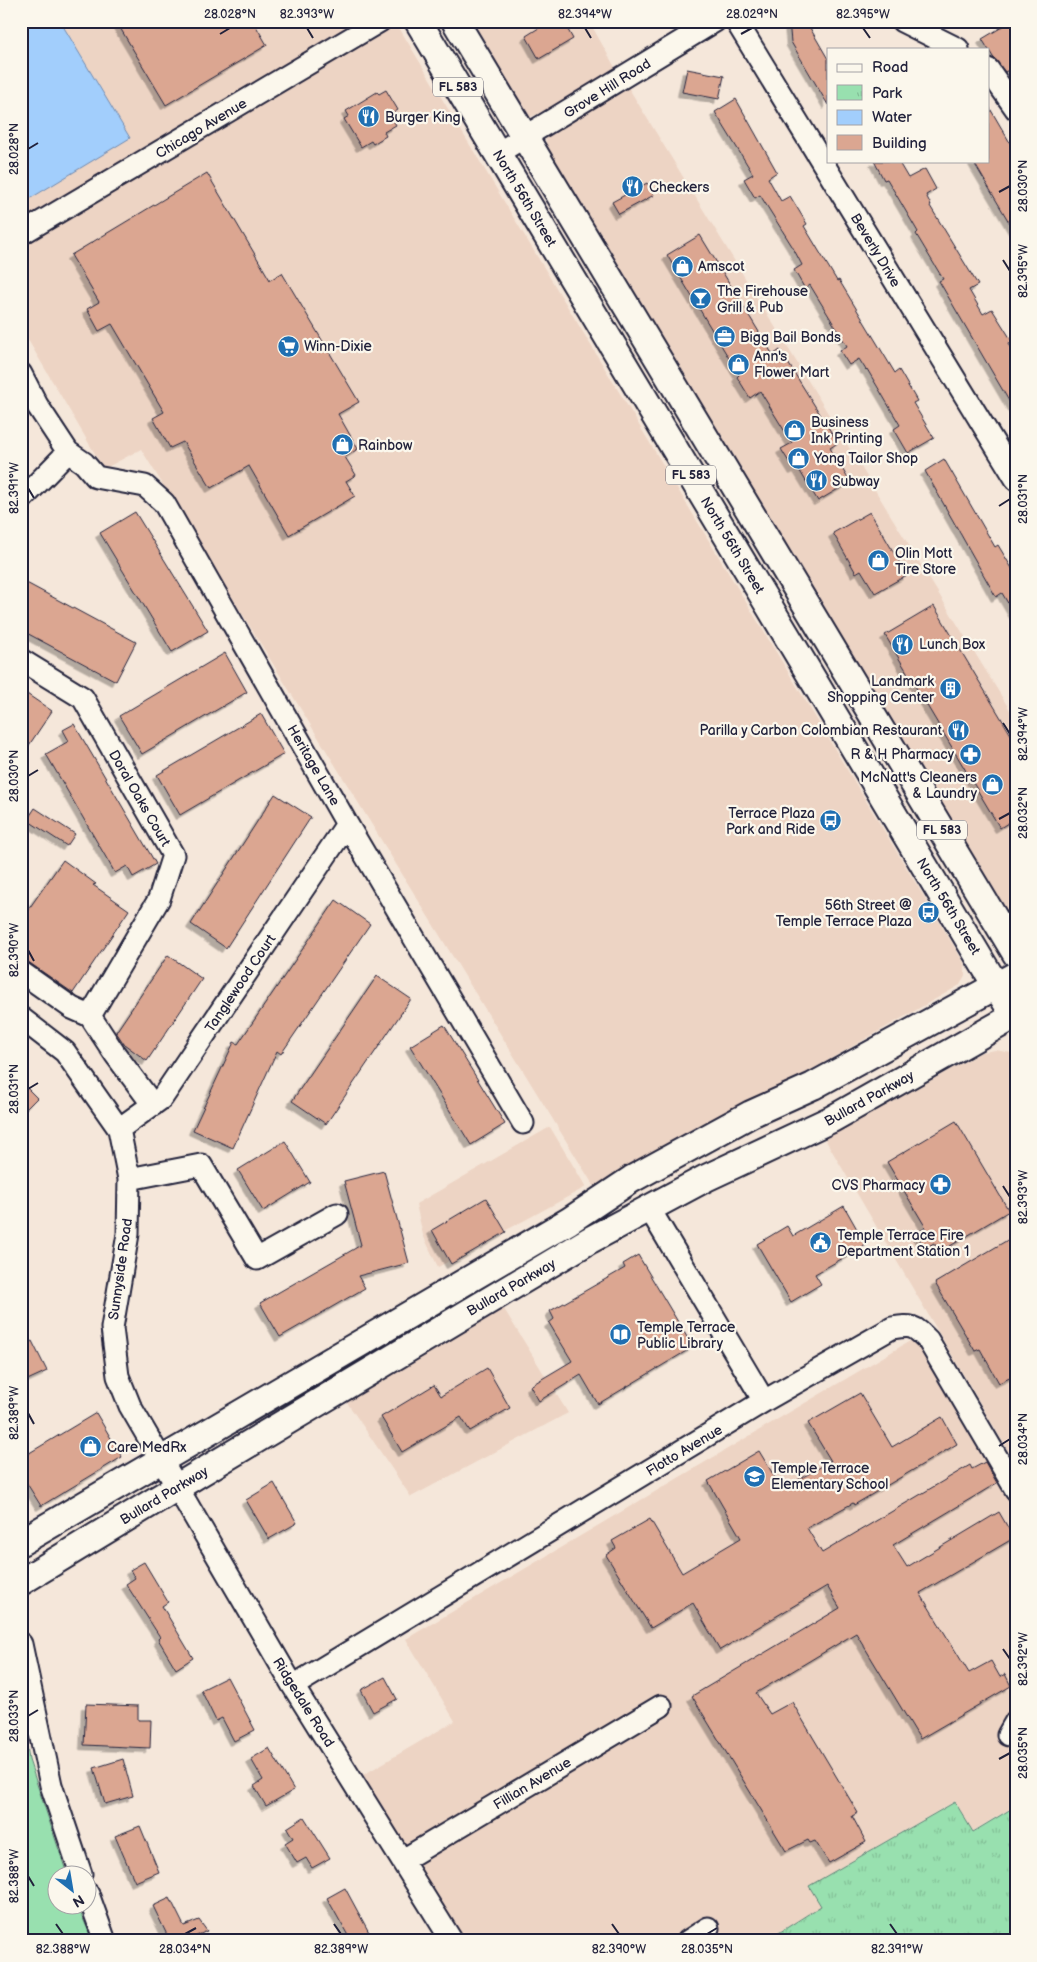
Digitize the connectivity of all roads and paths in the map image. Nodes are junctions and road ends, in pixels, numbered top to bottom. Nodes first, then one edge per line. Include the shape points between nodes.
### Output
1 (380, 21) edge
2 (418, 21) edge
3 (455, 21) edge
4 (715, 21) edge
5 (736, 21) edge
6 (902, 21) edge
7 (956, 48) edge
8 (990, 71) edge
9 (1013, 98) edge
10 (525, 138) junction
11 (498, 153) junction
12 (21, 234) edge
13 (629, 371) junction
14 (21, 374) edge
15 (68, 452) junction
16 (1016, 479) edge
17 (732, 482) junction
18 (21, 500) edge
19 (760, 589) junction
20 (21, 660) edge
21 (868, 708) junction
22 (347, 824) junction
23 (1016, 954) edge
24 (21, 972) edge
25 (1006, 981) edge
26 (90, 1016) junction
27 (1015, 1017) edge
28 (21, 1018) edge
29 (153, 1105) junction
30 (523, 1123) dead end
31 (119, 1129) junction
32 (129, 1179) junction
33 (650, 1208) junction
34 (337, 1214) dead end
35 (764, 1401) junction
36 (160, 1460) junction
37 (176, 1487) junction
38 (1016, 1490) edge
39 (21, 1542) edge
40 (21, 1582) edge
41 (21, 1644) edge
42 (293, 1686) junction
43 (661, 1706) dead end
44 (403, 1860) junction
45 (78, 1864) edge
46 (95, 1914) edge
47 (708, 1928) dead end
48 (105, 1941) edge
49 (452, 1941) edge
50 (688, 1941) edge

1 - 12 street, Chicago Avenue
2 - 11 main road, North 56th Street / FL 583
3 - 10 main road, FL 583
4 - 10 street, Grove Hill Road
5 - 16 street, Beverly Drive
6 - 7 street
8 - 9 street
10 - 11 street, Grove Hill Road
10 - 17 main road, FL 583
11 - 13 main road, North 56th Street / FL 583
13 - 17 main road via 647,382 666,404 711,476 722,485
13 - 19 main road, North 56th Street / FL 583
14 - 15 street, Heritage Lane
15 - 18 street
15 - 22 street, Heritage Lane via 96,477 145,486 164,504
17 - 21 main road, FL 583
19 - 21 main road via 781,602 790,613 822,664 853,704
19 - 25 main road, North 56th Street / FL 583 via 963,928
20 - 26 street, Doral Oaks Court via 83,698 173,856 158,899
21 - 23 main road, FL 583
22 - 29 street, Tanglewood Court via 162,1098
22 - 30 street, Heritage Lane
24 - 26 street via 72,1008
25 - 27 main road, North 56th Street / FL 583
25 - 36 main road, Bullard Parkway via 632,1179 569,1221
26 - 29 street
27 - 33 main road, Bullard Parkway via 832,1119
28 - 31 street, Sunnyside Road via 65,1052
29 - 31 street, Tanglewood Court
31 - 32 street, Sunnyside Road
32 - 34 street via 201,1165 257,1260
32 - 36 street, Sunnyside Road via 128,1234 112,1328 122,1387
33 - 35 street
33 - 37 main road, Bullard Parkway via 590,1240
35 - 38 street, Flotto Avenue via 892,1328 908,1325 928,1340
35 - 42 street, Flotto Avenue
36 - 37 street, Ridgedale Road
36 - 39 main road, Bullard Parkway
37 - 40 main road, Bullard Parkway
37 - 42 street, Ridgedale Road
41 - 45 street via 51,1784
42 - 44 street, Ridgedale Road
43 - 44 street, Fillian Avenue
44 - 49 street, Ridgedale Road
46 - 48 street
47 - 50 street

